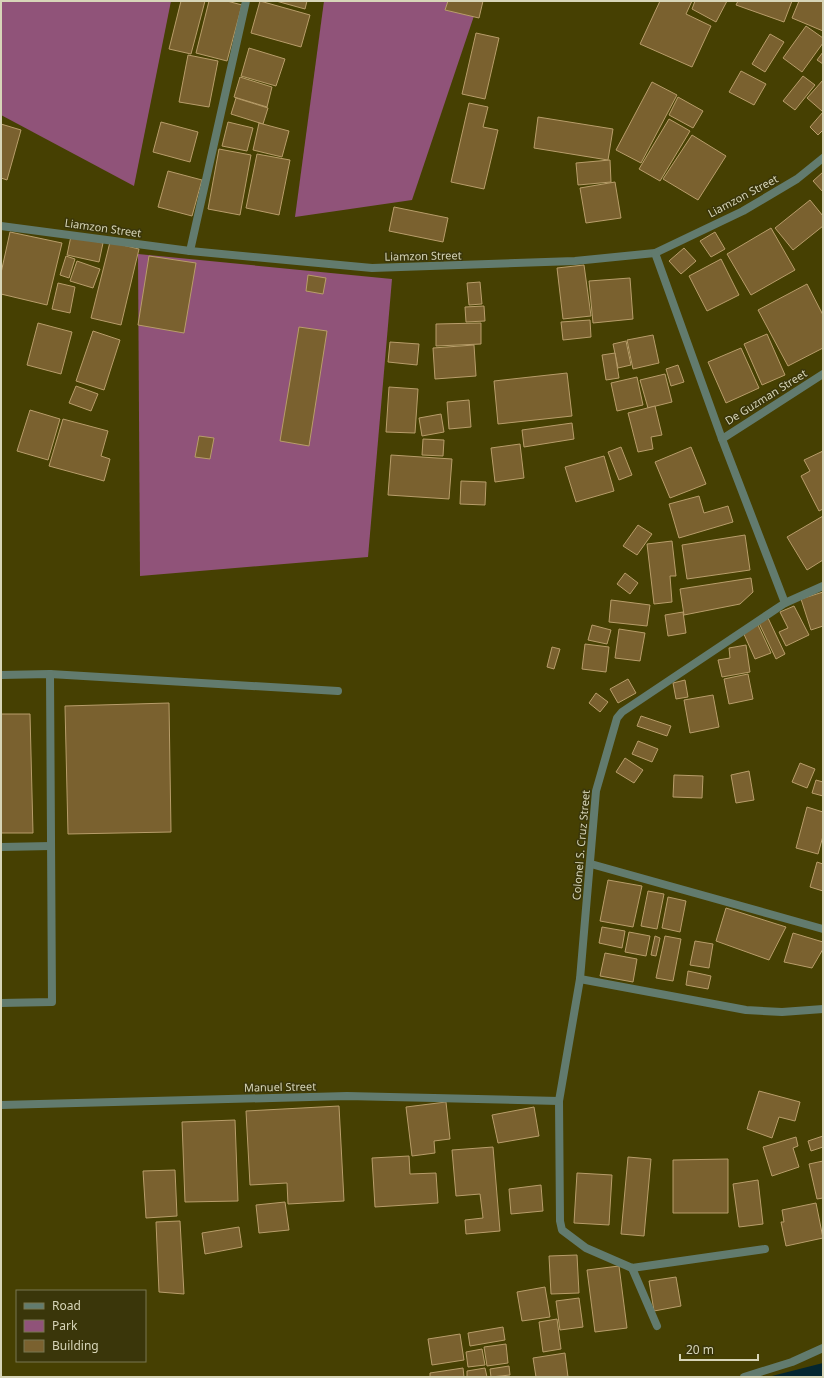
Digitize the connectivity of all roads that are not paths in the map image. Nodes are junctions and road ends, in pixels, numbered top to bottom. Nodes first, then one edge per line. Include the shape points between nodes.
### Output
1 (246, 1) edge
2 (823, 158) edge
3 (1, 226) edge
4 (190, 251) junction
5 (655, 253) junction
6 (823, 374) edge
7 (722, 439) junction
8 (823, 586) edge
9 (785, 603) junction
10 (50, 674) junction
11 (1, 675) edge
12 (338, 692) dead end
13 (51, 846) junction
14 (1, 847) edge
15 (590, 864) junction
16 (823, 929) edge
17 (580, 978) junction
18 (1, 1003) edge
19 (823, 1009) edge
20 (559, 1101) junction
21 (1, 1105) edge
22 (765, 1249) dead end
23 (632, 1268) junction
24 (657, 1326) dead end
25 (823, 1348) edge
26 (744, 1377) edge

1 - 4 street
2 - 5 street, Liamzon Street via 797,179 743,211
3 - 4 street, Liamzon Street
4 - 5 street, Liamzon Street via 372,268 482,266
5 - 7 street
6 - 7 street, De Guzman Street
7 - 9 street
8 - 9 street, Colonel S. Cruz Street
9 - 15 street, Colonel S. Cruz Street via 616,718 596,791
10 - 11 street
10 - 12 street
10 - 13 street
13 - 14 street
13 - 18 street via 52,1002
15 - 16 street
15 - 17 street, Colonel S. Cruz Street
17 - 19 street via 746,1010 782,1012
17 - 20 street, Colonel S. Cruz Street
20 - 21 street, Manuel Street via 347,1096
20 - 23 street, Colonel S. Cruz Street via 562,1230 586,1248
22 - 23 street
23 - 24 street
25 - 26 street via 792,1362

